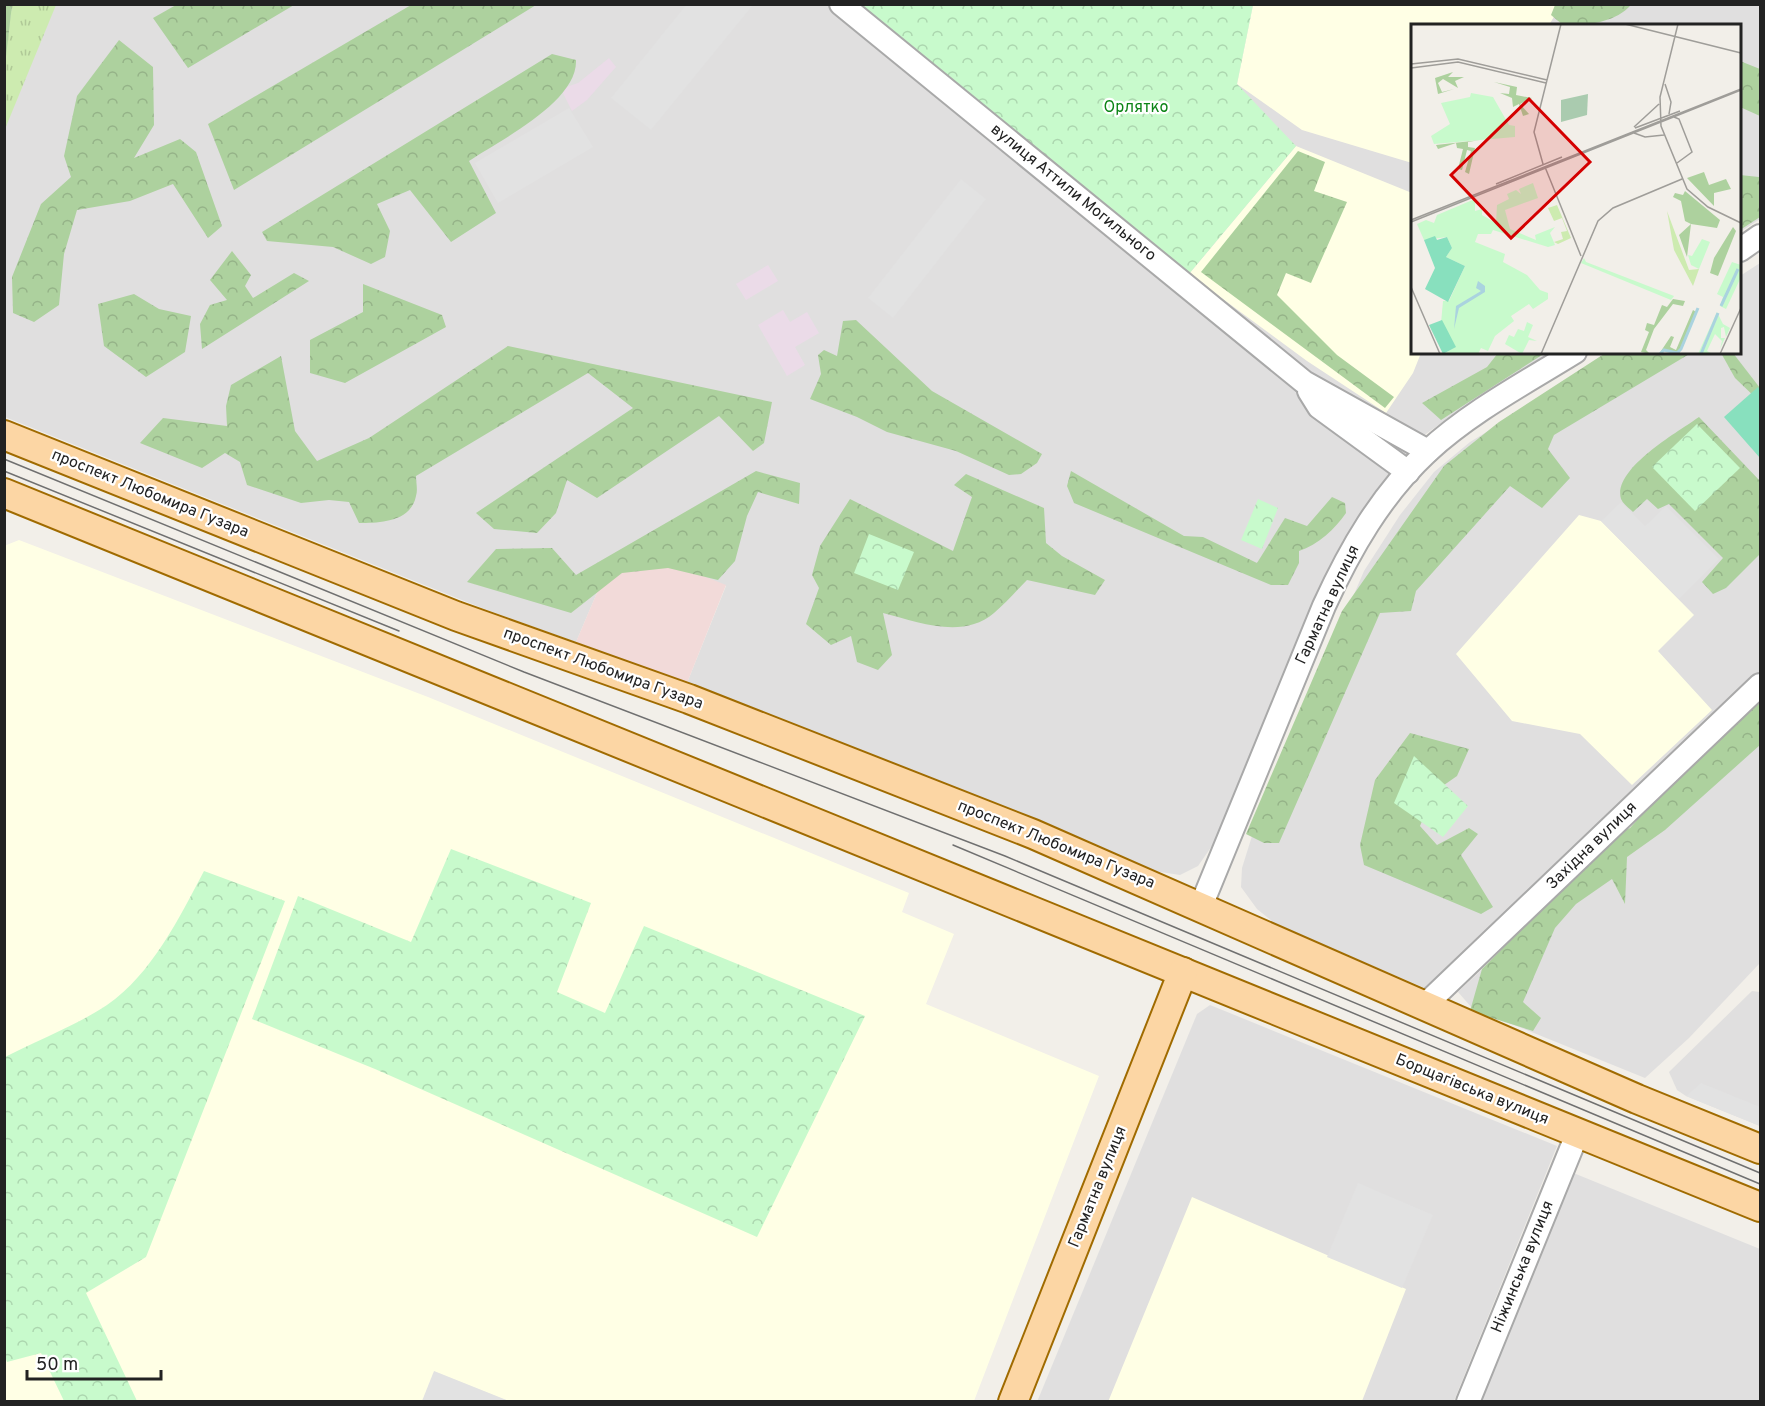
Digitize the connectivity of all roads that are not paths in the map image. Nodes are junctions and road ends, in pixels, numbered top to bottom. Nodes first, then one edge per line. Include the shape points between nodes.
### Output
1 (841, 4) edge
2 (1761, 236) edge
3 (1741, 249) edge
4 (1572, 354) edge
5 (1304, 382) junction
6 (4, 435) edge
7 (1428, 451) junction
8 (1408, 472) junction
9 (4, 493) edge
10 (1761, 685) edge
11 (1201, 906) junction
12 (1183, 972) junction
13 (1424, 1006) junction
14 (1578, 1132) junction
15 (1761, 1149) edge
16 (1761, 1207) edge
17 (1013, 1401) edge
18 (1467, 1401) edge

1 - 5 street, вулиця Аттили Могильного
2 - 3 street
4 - 7 street, Гарматна вулиця via 1458,427
5 - 7 street, вулиця Аттили Могильного
5 - 8 street, вулиця Аттили Могильного via 1319,407
6 - 11 main road, проспект Любомира Гузара via 456,616 854,763
7 - 8 street, Гарматна вулиця
8 - 11 street, Гарматна вулиця via 1384,499 1340,570
9 - 12 main road
10 - 13 street, Західна вулиця
11 - 13 main road
12 - 14 main road, Борщагівська вулиця
12 - 17 main road, Гарматна вулиця
13 - 15 main road
14 - 16 main road, Борщагівська вулиця
14 - 18 street, Ніжинська вулиця

